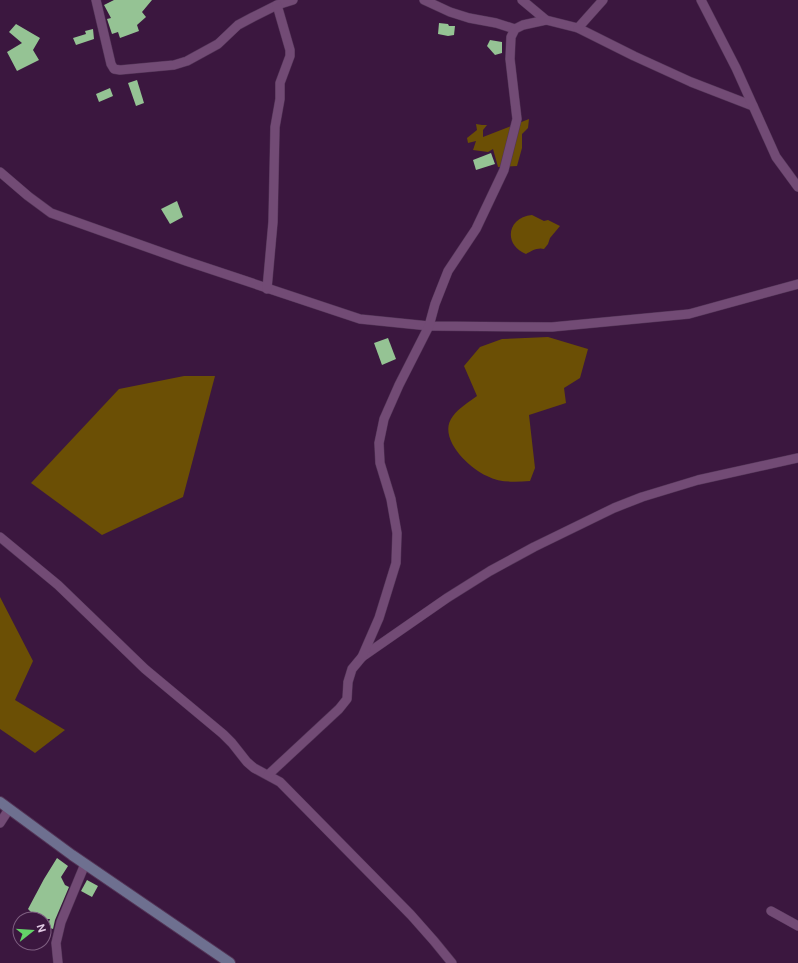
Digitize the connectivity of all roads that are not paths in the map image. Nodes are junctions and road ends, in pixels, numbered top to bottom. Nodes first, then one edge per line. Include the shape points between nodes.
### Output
1 (96, 0) edge
2 (294, 0) edge
3 (424, 0) edge
4 (522, 0) edge
5 (603, 0) edge
6 (701, 0) edge
7 (277, 5) junction
8 (546, 20) junction
9 (578, 28) junction
10 (515, 29) junction
11 (753, 106) junction
12 (0, 172) edge
13 (798, 187) edge
14 (798, 284) edge
15 (267, 289) junction
16 (429, 326) junction
17 (798, 458) edge
18 (0, 537) edge
19 (362, 657) junction
20 (268, 775) junction
21 (0, 802) edge
22 (9, 809) junction
23 (1, 820) edge
24 (85, 864) junction
25 (771, 910) dead end
26 (798, 926) edge
27 (58, 963) edge
28 (230, 963) edge
29 (452, 963) edge

1 - 7 street via 111,64 114,69 120,70 174,65 187,61 218,44 238,25
2 - 7 street
3 - 10 street via 456,14
4 - 8 street
5 - 9 street
6 - 11 street
7 - 15 street via 290,56 280,82 275,127 273,222
8 - 9 street
8 - 10 street
9 - 11 street via 691,82
10 - 16 street via 511,37 510,59 517,119 504,170 476,228 448,271
11 - 13 street via 776,157
12 - 15 street via 50,213
14 - 16 street via 689,314 552,327
15 - 16 street via 360,319
16 - 19 street via 384,419 380,463 391,499 397,533 396,563 379,618
17 - 19 street via 698,480 614,508 490,571
18 - 20 street via 58,585 145,669 232,742 247,762
19 - 20 street via 349,676 347,699
20 - 29 street via 280,782 309,810 434,940
21 - 22 street
22 - 23 street
22 - 24 street
24 - 27 street via 60,922 56,943
24 - 28 street
25 - 26 street

